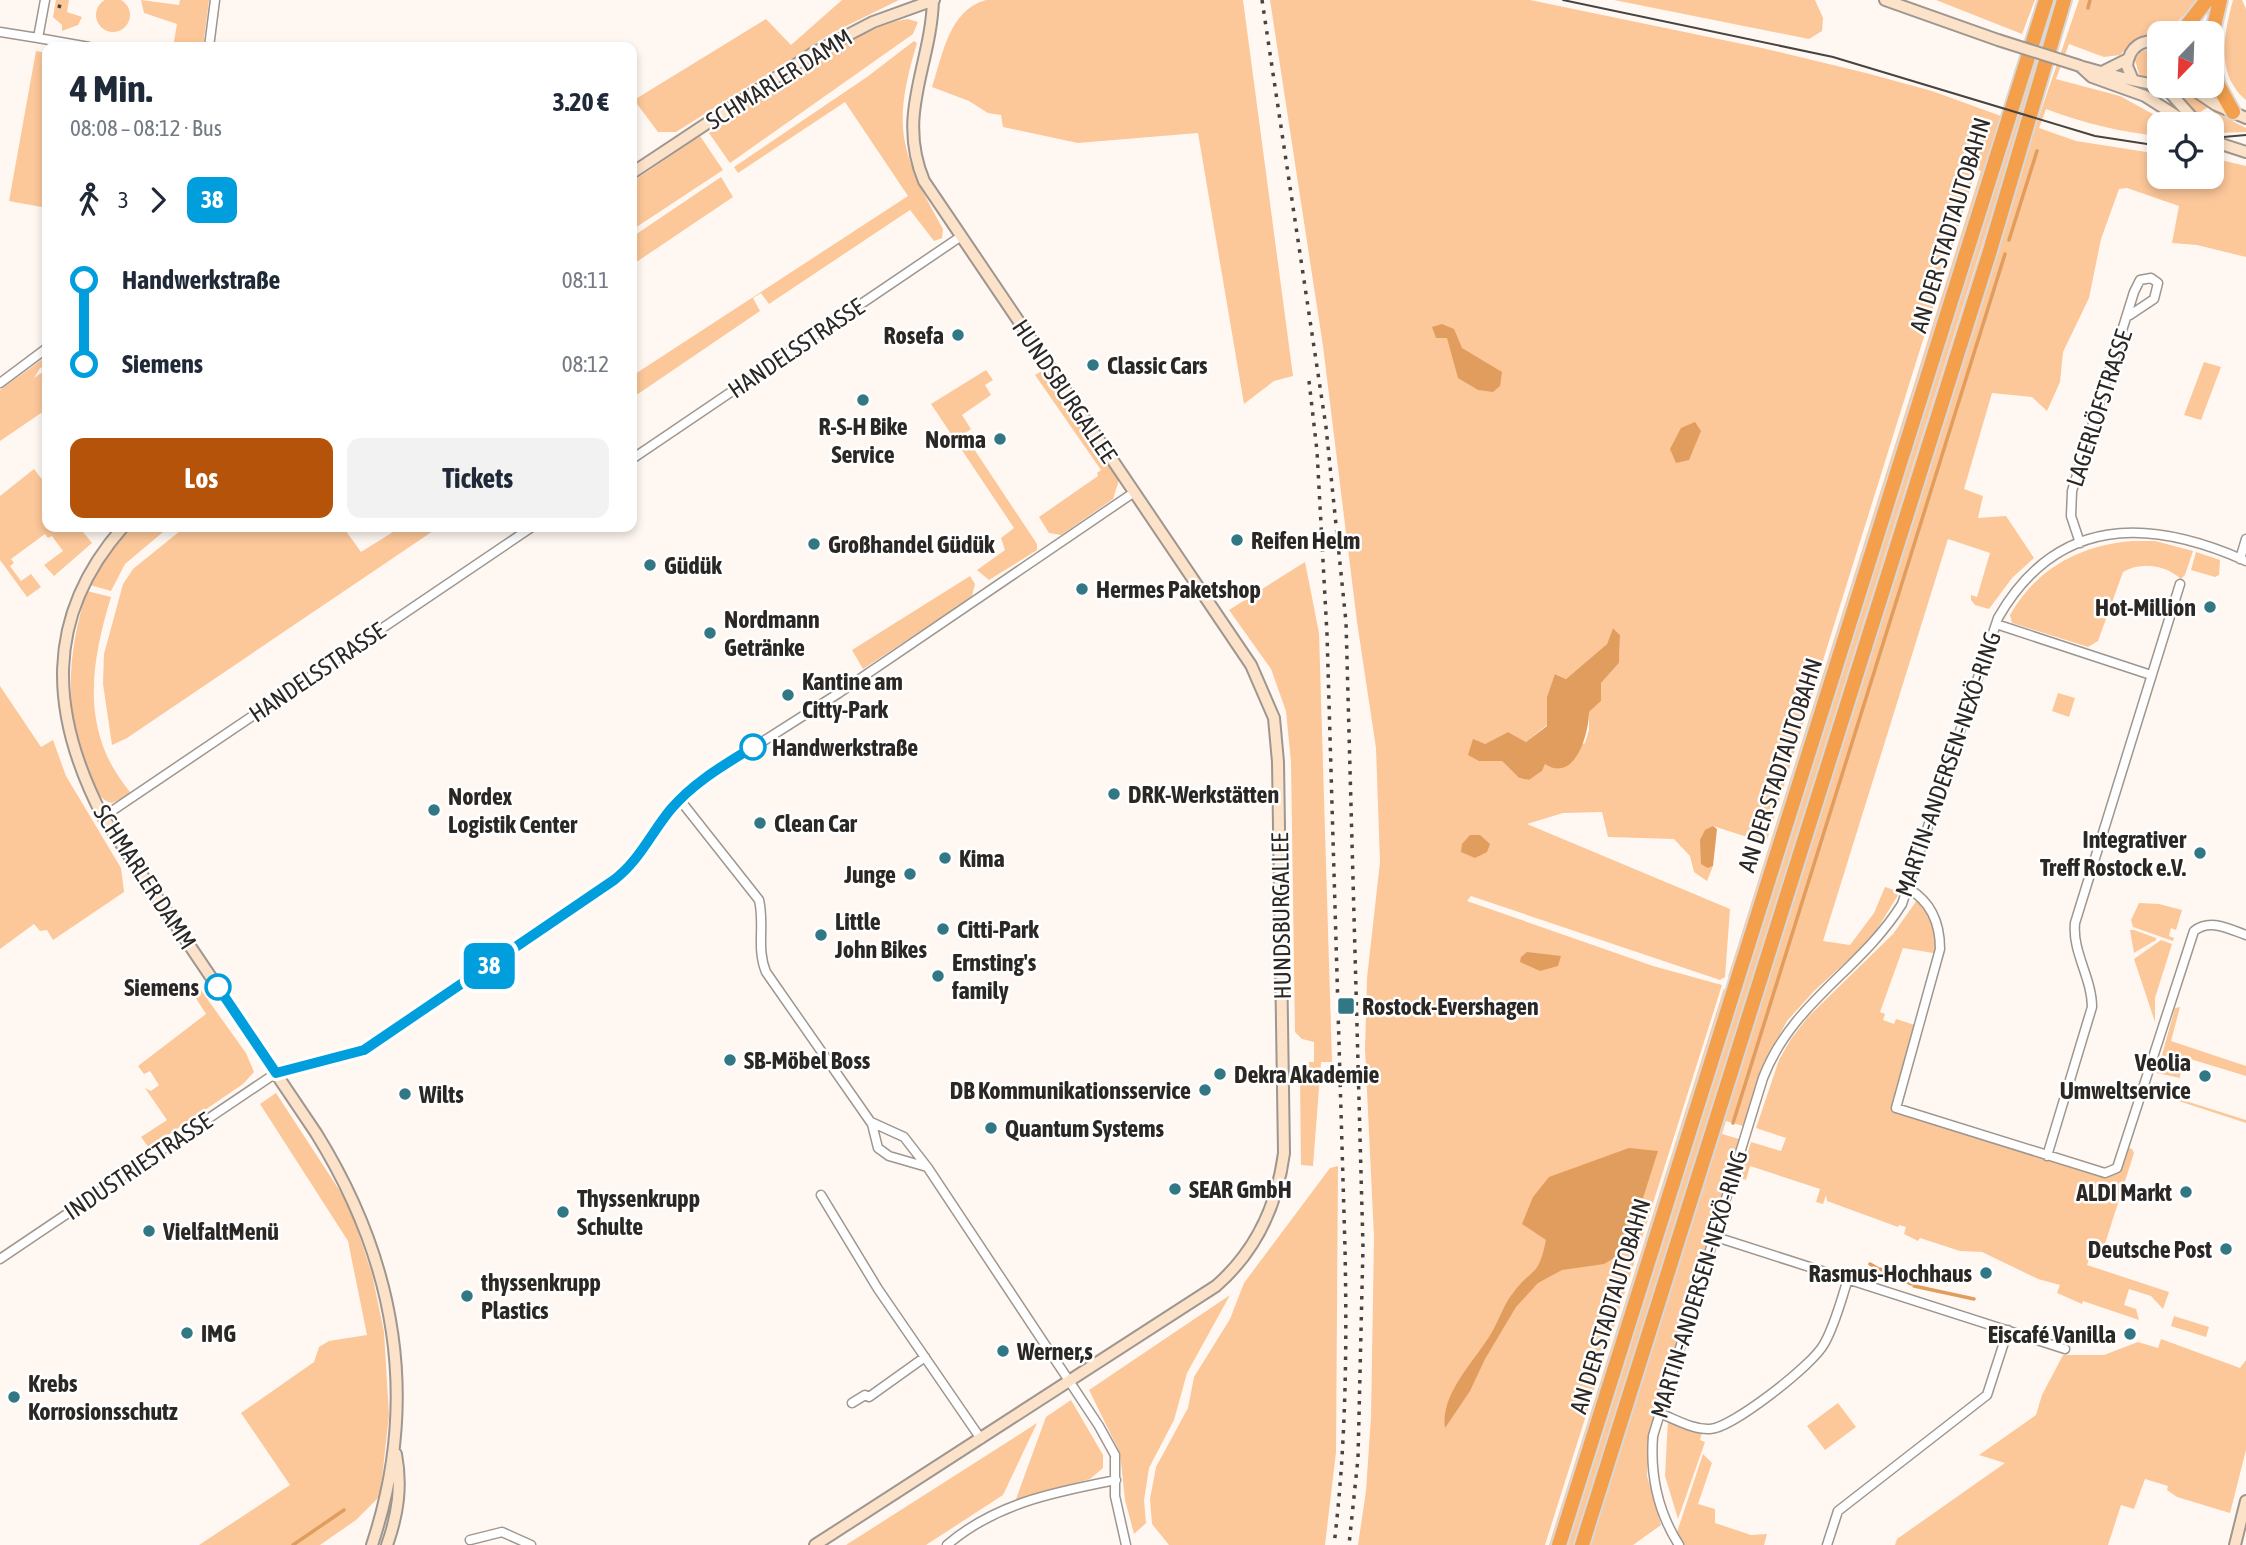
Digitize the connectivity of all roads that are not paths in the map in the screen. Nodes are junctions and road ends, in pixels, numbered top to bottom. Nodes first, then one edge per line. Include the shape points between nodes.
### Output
1 (45, 0) edge
2 (215, 0) edge
3 (933, 0) edge
4 (1885, 0) edge
5 (2046, 0) edge
6 (2064, 0) edge
7 (2207, 0) edge
8 (2220, 0) edge
9 (2190, 21) edge
10 (2215, 21) edge
11 (0, 32) edge
12 (38, 38) junction
13 (61, 42) edge
14 (210, 42) edge
15 (2147, 42) edge
16 (2128, 59) junction
17 (2080, 66) junction
18 (2104, 71) junction
19 (2132, 78) junction
20 (2147, 86) edge
21 (2224, 93) edge
22 (2174, 98) edge
23 (2206, 98) edge
24 (2170, 112) edge
25 (2187, 112) edge
26 (2240, 115) edge
27 (2224, 145) edge
28 (2246, 152) edge
29 (637, 170) edge
30 (960, 237) junction
31 (2130, 315) junction
32 (42, 352) edge
33 (0, 383) edge
34 (637, 456) edge
35 (1133, 493) junction
36 (119, 532) edge
37 (525, 532) edge
38 (2246, 539) edge
39 (2080, 543) junction
40 (2243, 560) edge
41 (2180, 584) dead end
42 (1996, 624) junction
43 (2151, 675) junction
44 (680, 800) junction
45 (103, 817) junction
46 (1909, 889) junction
47 (2246, 935) edge
48 (276, 1073) junction
49 (871, 1122) junction
50 (2047, 1156) junction
51 (928, 1168) junction
52 (821, 1195) dead end
53 (1713, 1236) junction
54 (0, 1259) edge
55 (1848, 1279) junction
56 (2008, 1331) junction
57 (2065, 1349) dead end
58 (925, 1357) junction
59 (1070, 1380) junction
60 (852, 1403) dead end
61 (1659, 1413) junction
62 (981, 1439) junction
63 (395, 1447) junction
64 (1116, 1480) junction
65 (2246, 1501) edge
66 (470, 1540) dead end
67 (372, 1545) edge
68 (387, 1545) edge
69 (531, 1545) edge
70 (815, 1545) edge
71 (947, 1545) edge
72 (1126, 1545) edge
73 (1559, 1545) edge
74 (1582, 1545) edge
75 (1679, 1545) edge
76 (1827, 1545) edge
77 (2235, 1545) edge

1 - 12 street
2 - 14 street
3 - 29 street, SCHMARLER DAMM via 873,22 813,53
3 - 30 street, HUNDSBURGALLEE via 932,28 912,109 912,144 932,195
4 - 17 street, bridge
5 - 73 highway, AN DER STADTAUTOBAHN
6 - 74 highway, AN DER STADTAUTOBAHN via 1989,254
7 - 9 highway
8 - 10 highway
11 - 12 street
12 - 13 street
15 - 16 street via 2138,44
16 - 18 street
16 - 19 street
17 - 18 street
17 - 24 street via 2092,77 2145,96
18 - 19 street
19 - 20 street
21 - 26 highway
22 - 25 street
23 - 26 street
27 - 28 street
30 - 34 street, HANDELSSTRASSE
30 - 35 street, HUNDSBURGALLEE
31 - 31 street, LAGERLÖFSTRASSE via 2154,299 2158,283 2151,278 2140,280
31 - 39 street, LAGERLÖFSTRASSE via 2072,491 2071,516
32 - 33 street
35 - 44 street via 849,687 704,779
35 - 59 street, HUNDSBURGALLEE via 1251,665 1274,719 1284,1153 1273,1206 1253,1245 1230,1273 1194,1302
36 - 45 street, SCHMARLER DAMM via 83,586 64,658 65,716 72,747
37 - 45 street, HANDELSSTRASSE
38 - 40 street
39 - 40 street, MARTIN-ANDERSEN-NEXÖ-RING via 2144,531
39 - 42 street, MARTIN-ANDERSEN-NEXÖ-RING via 2042,565 2020,585
41 - 43 street
42 - 43 street
42 - 46 street, MARTIN-ANDERSEN-NEXÖ-RING
43 - 50 street via 2075,923 2092,1007
44 - 48 street via 633,863 556,921 364,1050
44 - 49 street via 759,900 763,917 760,951 766,972
45 - 48 street, SCHMARLER DAMM
46 - 50 street via 1930,909 1940,948 1896,1108
46 - 53 street, MARTIN-ANDERSEN-NEXÖ-RING via 1878,937 1781,1039 1763,1078
47 - 50 street via 2214,924 2194,932 2114,1172
48 - 54 street, INDUSTRIESTRASSE
48 - 63 street, SCHMARLER DAMM via 341,1175 378,1265 396,1362
49 - 51 street via 904,1137
49 - 51 street via 881,1152
51 - 59 street
52 - 58 street
53 - 55 street
53 - 61 street, MARTIN-ANDERSEN-NEXÖ-RING
55 - 56 street
55 - 61 street via 1818,1354 1737,1418 1721,1428 1708,1429
56 - 57 street
56 - 76 street via 1987,1395 1838,1511
58 - 60 street via 869,1397
58 - 62 street
59 - 62 street, HUNDSBURGALLEE
59 - 64 street via 1115,1455
61 - 75 street, MARTIN-ANDERSEN-NEXÖ-RING via 1653,1436 1654,1477
62 - 70 street, HUNDSBURGALLEE
63 - 67 street, SCHMARLER DAMM
63 - 68 street, SCHMARLER DAMM via 399,1503
64 - 71 street via 1051,1493 1007,1508
64 - 72 street
65 - 77 street
66 - 69 street via 502,1532

